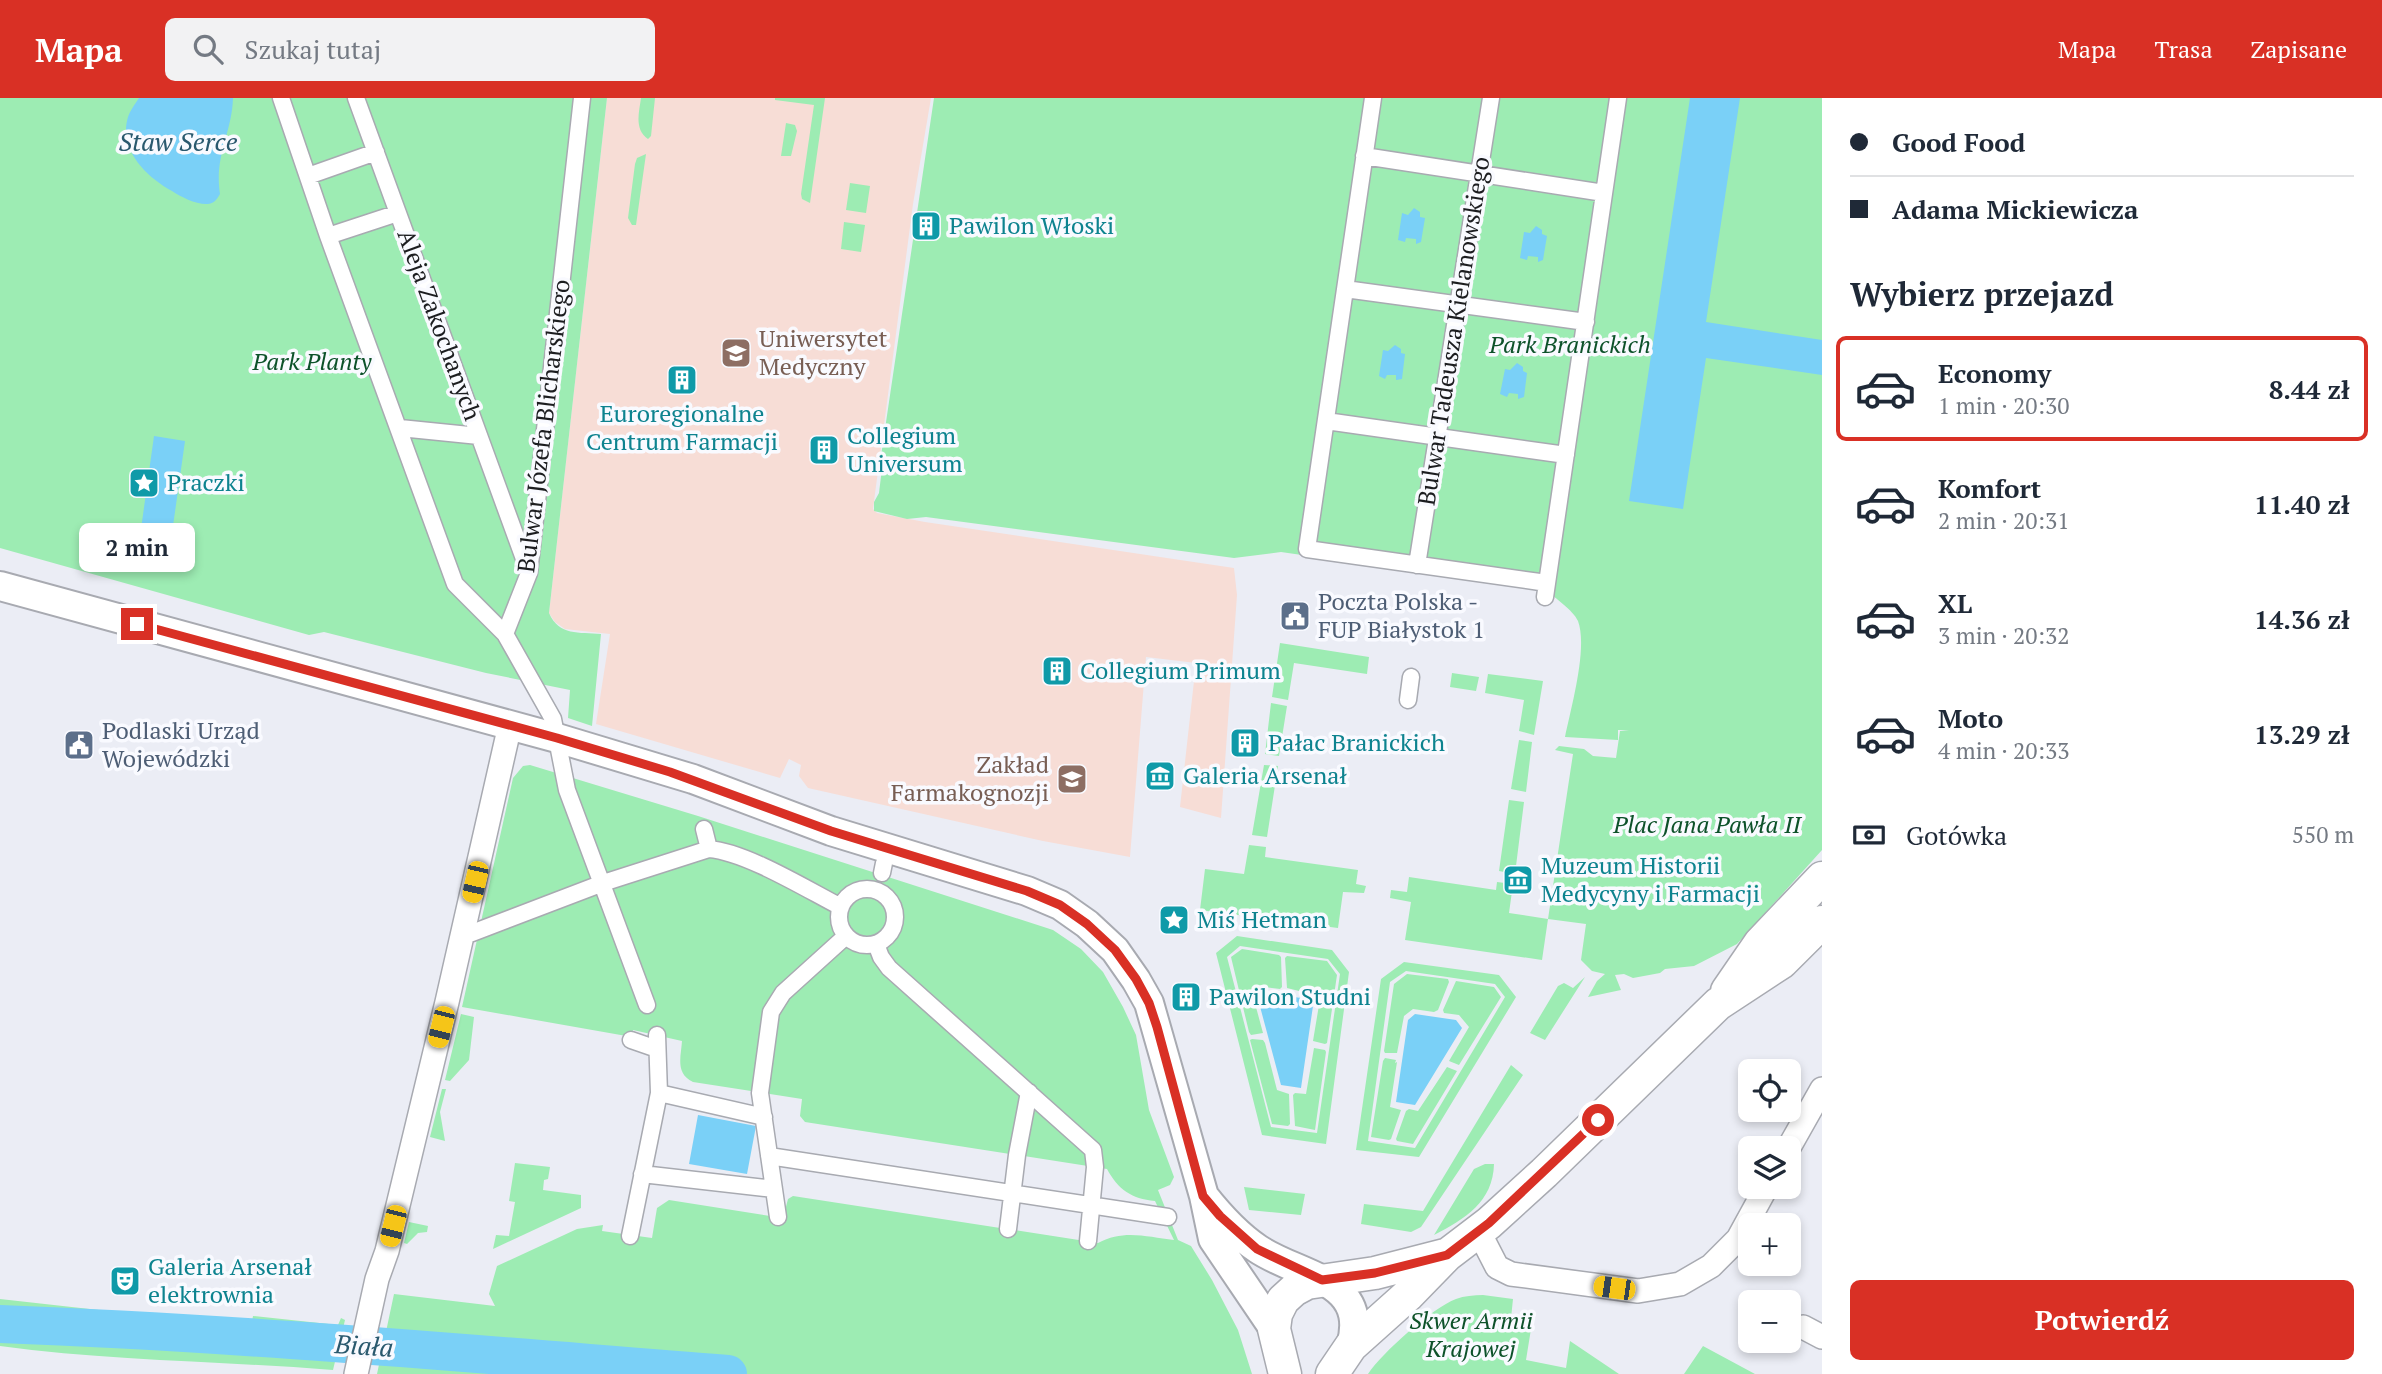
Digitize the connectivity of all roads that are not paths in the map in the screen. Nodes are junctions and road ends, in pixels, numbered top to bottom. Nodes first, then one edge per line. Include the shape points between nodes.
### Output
1 (281, 98) edge
2 (356, 98) edge
3 (582, 98) edge
4 (1373, 98) edge
5 (1491, 98) edge
6 (1618, 98) edge
7 (376, 152) junction
8 (1364, 156) junction
9 (1479, 174) junction
10 (307, 176) junction
11 (1604, 193) junction
12 (398, 213) junction
13 (328, 236) junction
14 (1345, 289) junction
15 (1458, 304) junction
16 (1586, 322) junction
17 (1326, 421) junction
18 (400, 428) junction
19 (479, 436) junction
20 (1437, 437) junction
21 (1566, 455) junction
22 (1417, 565) junction
23 (529, 573) junction
24 (0, 586) edge
25 (505, 634) junction
26 (1411, 677) dead end
27 (1408, 700) dead end
28 (510, 725) junction
29 (557, 738) junction
30 (705, 820) dead end
31 (709, 849) junction
32 (1822, 878) edge
33 (603, 883) junction
34 (841, 906) junction
35 (1822, 922) edge
36 (472, 933) dead end
37 (846, 936) junction
38 (876, 944) junction
39 (1718, 1004) junction
40 (647, 1005) dead end
41 (631, 1040) dead end
42 (1822, 1089) edge
43 (1028, 1092) junction
44 (659, 1093) junction
45 (764, 1117) junction
46 (1795, 1136) edge
47 (769, 1156) junction
48 (642, 1174) junction
49 (774, 1189) junction
50 (1012, 1193) junction
51 (1203, 1196) junction
52 (1760, 1199) edge
53 (1091, 1205) junction
54 (778, 1217) dead end
55 (1168, 1217) dead end
56 (1008, 1229) dead end
57 (1479, 1232) junction
58 (630, 1236) dead end
59 (1088, 1241) dead end
60 (1447, 1255) junction
61 (1322, 1280) junction
62 (1274, 1329) junction
63 (1351, 1346) junction
64 (357, 1370) edge
65 (1285, 1374) edge
66 (1332, 1374) edge

1 - 10 street
2 - 7 street, Aleja Zakochanych
3 - 23 street, Bulwar Józefa Blicharskiego
4 - 8 street
5 - 9 street, Bulwar Tadeusza Kielanowskiego
6 - 11 street
7 - 10 street
7 - 12 street, Aleja Zakochanych
8 - 9 street
8 - 14 street
9 - 11 street
9 - 15 street, Bulwar Tadeusza Kielanowskiego
10 - 13 street
11 - 16 street
12 - 13 street, Aleja Zakochanych
12 - 19 street, Aleja Zakochanych
13 - 18 street
14 - 15 street
14 - 17 street
15 - 16 street
15 - 20 street, Bulwar Tadeusza Kielanowskiego
16 - 21 street
17 - 20 street
17 - 22 street via 1307,549
18 - 19 street, Aleja Zakochanych
18 - 25 street via 455,584
19 - 23 street, Aleja Zakochanych
20 - 21 street
20 - 22 street, Bulwar Tadeusza Kielanowskiego
21 - 22 street via 1546,590
23 - 25 street, Bulwar Józefa Blicharskiego
24 - 28 street
25 - 29 street via 553,719
26 - 27 street
28 - 29 street
28 - 64 street
29 - 33 street via 567,790
29 - 51 street via 693,779 831,831 1060,905 1115,950 1149,1003
30 - 31 street
31 - 33 street
31 - 34 street via 740,856
32 - 39 main road via 1760,943
33 - 36 street
33 - 40 street
34 - 37 street via 840,925
34 - 38 street via 850,895 881,878 895,921 891,933
35 - 39 main road via 1782,962
37 - 38 street via 863,945
37 - 45 street via 783,993 771,1012 760,1093
38 - 43 street via 889,968
39 - 57 main road
41 - 44 street via 657,1042
42 - 46 street
43 - 50 street
43 - 53 street via 1093,1150
44 - 45 street
44 - 48 street via 645,1135
45 - 47 street
47 - 49 street
47 - 50 street
48 - 49 street
48 - 58 street
49 - 54 street
50 - 53 street
50 - 56 street
51 - 61 street via 1257,1249
51 - 62 street via 1213,1239
52 - 57 street via 1738,1239 1711,1266 1679,1284 1638,1291 1511,1274 1497,1267
53 - 55 street
53 - 59 street
57 - 60 main road
60 - 61 main road via 1375,1273
60 - 63 main road
61 - 62 main road via 1300,1286 1283,1300
61 - 63 street via 1348,1299 1356,1330
62 - 65 main road
63 - 66 main road

